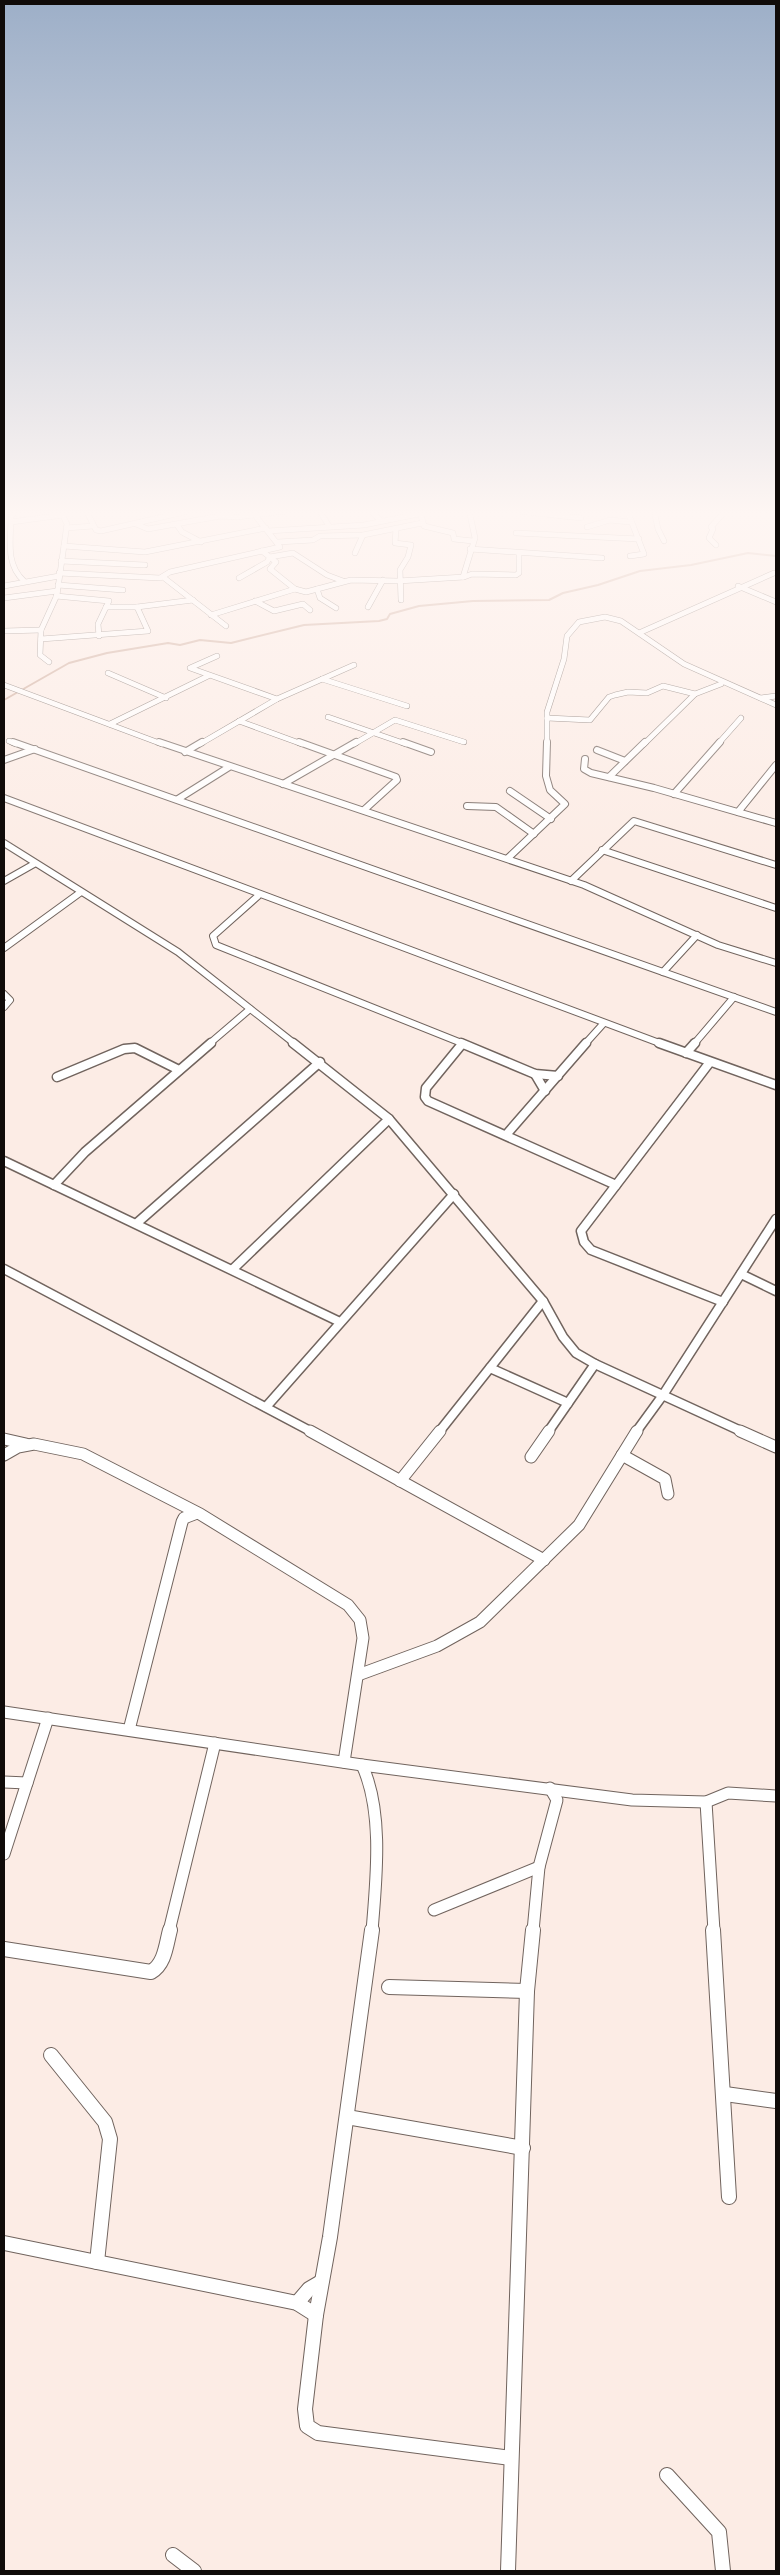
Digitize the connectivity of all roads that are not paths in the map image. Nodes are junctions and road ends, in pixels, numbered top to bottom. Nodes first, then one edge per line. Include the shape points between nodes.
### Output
1 (35, 630) edge
2 (41, 630) edge
3 (99, 630) edge
4 (148, 630) edge
5 (571, 630) edge
6 (634, 630) edge
7 (646, 630) edge
8 (4, 631) edge
9 (639, 633) junction
10 (99, 636) junction
11 (41, 639) junction
12 (217, 656) dead end
13 (49, 662) dead end
14 (354, 665) dead end
15 (108, 673) dead end
16 (208, 676) junction
17 (322, 679) junction
18 (722, 684) junction
19 (4, 685) edge
20 (695, 694) junction
21 (776, 696) edge
22 (166, 698) junction
23 (758, 698) junction
24 (278, 699) junction
25 (776, 705) edge
26 (408, 706) dead end
27 (328, 717) dead end
28 (547, 718) junction
29 (741, 718) dead end
30 (239, 721) junction
31 (110, 724) junction
32 (374, 733) junction
33 (10, 741) dead end
34 (464, 742) dead end
35 (35, 749) junction
36 (597, 750) dead end
37 (185, 752) junction
38 (431, 752) dead end
39 (335, 754) junction
40 (584, 759) dead end
41 (4, 760) edge
42 (625, 761) junction
43 (776, 765) edge
44 (229, 767) junction
45 (609, 777) junction
46 (283, 784) junction
47 (510, 791) dead end
48 (674, 794) junction
49 (4, 798) edge
50 (178, 799) junction
51 (467, 806) dead end
52 (364, 810) junction
53 (738, 812) junction
54 (551, 819) junction
55 (776, 823) edge
56 (534, 834) junction
57 (4, 843) edge
58 (602, 850) junction
59 (508, 858) junction
60 (34, 864) junction
61 (776, 865) edge
62 (572, 880) junction
63 (4, 881) edge
64 (81, 892) junction
65 (258, 896) junction
66 (776, 908) edge
67 (697, 935) junction
68 (4, 948) edge
69 (776, 963) edge
70 (663, 972) junction
71 (4, 994) edge
72 (734, 996) junction
73 (4, 1006) edge
74 (250, 1009) junction
75 (776, 1012) edge
76 (603, 1024) junction
77 (462, 1044) junction
78 (686, 1053) junction
79 (320, 1062) junction
80 (710, 1062) junction
81 (179, 1070) junction
82 (535, 1074) junction
83 (558, 1076) junction
84 (57, 1077) dead end
85 (776, 1085) edge
86 (544, 1091) junction
87 (390, 1120) junction
88 (506, 1136) junction
89 (4, 1161) edge
90 (54, 1185) junction
91 (616, 1185) junction
92 (454, 1194) junction
93 (776, 1219) edge
94 (136, 1223) junction
95 (4, 1269) edge
96 (233, 1269) junction
97 (740, 1274) junction
98 (776, 1291) edge
99 (543, 1301) junction
100 (723, 1302) junction
101 (340, 1322) junction
102 (595, 1364) junction
103 (490, 1368) junction
104 (663, 1395) junction
105 (568, 1403) junction
106 (266, 1407) junction
107 (4, 1439) edge
108 (30, 1445) junction
109 (776, 1447) edge
110 (4, 1455) edge
111 (622, 1455) junction
112 (531, 1457) dead end
113 (400, 1481) junction
114 (668, 1494) dead end
115 (197, 1513) junction
116 (544, 1560) junction
117 (358, 1675) junction
118 (4, 1712) edge
119 (48, 1718) junction
120 (129, 1730) junction
121 (215, 1743) junction
122 (344, 1762) junction
123 (362, 1765) junction
124 (4, 1782) edge
125 (27, 1783) junction
126 (550, 1788) junction
127 (776, 1796) edge
128 (706, 1802) junction
129 (4, 1854) edge
130 (539, 1867) junction
131 (434, 1910) dead end
132 (4, 1949) edge
133 (389, 1987) dead end
134 (527, 1991) junction
135 (51, 2055) dead end
136 (724, 2094) junction
137 (776, 2101) edge
138 (347, 2117) junction
139 (523, 2148) junction
140 (729, 2197) dead end
141 (4, 2243) edge
142 (97, 2262) junction
143 (321, 2282) junction
144 (297, 2303) junction
145 (316, 2315) junction
146 (511, 2458) junction
147 (667, 2475) dead end
148 (173, 2555) dead end
149 (194, 2571) edge
150 (508, 2571) edge
151 (723, 2571) edge

1 - 8 street
2 - 11 street
3 - 10 street
4 - 10 street
5 - 28 street via 567,636 564,659
6 - 9 street
7 - 9 street
9 - 18 street via 668,655
10 - 11 street
11 - 13 street via 40,655
12 - 16 street via 191,668
14 - 17 street
15 - 22 street
16 - 22 street
16 - 24 street
17 - 24 street
17 - 26 street
18 - 20 street
18 - 23 street
19 - 31 street
20 - 28 street via 663,686 647,693 628,692 612,696 590,720
20 - 42 street
21 - 23 street
22 - 31 street
23 - 25 street
24 - 30 street
27 - 32 street
28 - 54 street via 546,776 550,790 565,804
29 - 48 street
30 - 37 street
30 - 39 street
31 - 37 street
32 - 34 street via 395,720
32 - 38 street
32 - 39 street
33 - 35 street
35 - 41 street
35 - 50 street
36 - 42 street
37 - 44 street
39 - 46 street
39 - 52 street via 397,779
40 - 45 street via 586,771
42 - 45 street
43 - 53 street
44 - 46 street
44 - 50 street
45 - 48 street
46 - 52 street
47 - 54 street
48 - 53 street
49 - 65 street
50 - 70 street
51 - 56 street via 496,807
52 - 59 street
53 - 55 street
54 - 56 street
56 - 59 street
57 - 60 street
58 - 61 street via 629,823 639,821
58 - 62 street
58 - 66 street
59 - 62 street
60 - 63 street
60 - 64 street
62 - 67 street
64 - 68 street
64 - 74 street via 178,952
65 - 76 street
65 - 77 street via 212,936 216,944
67 - 69 street
67 - 70 street
70 - 72 street
71 - 73 street via 10,1000
72 - 75 street
72 - 78 street
74 - 79 street
74 - 81 street
76 - 78 street
76 - 83 street
77 - 82 street
77 - 88 street via 426,1088 425,1097 442,1108
78 - 80 street
79 - 87 street
79 - 94 street
80 - 85 street
80 - 91 street
81 - 84 street via 135,1048 124,1049
81 - 90 street via 85,1152
82 - 83 street
82 - 86 street
83 - 86 street
86 - 88 street
87 - 92 street
87 - 96 street
88 - 91 street
89 - 90 street
90 - 94 street
91 - 100 street via 581,1231 591,1250
92 - 99 street
92 - 101 street
93 - 97 street
94 - 96 street
95 - 106 street
96 - 101 street
97 - 98 street
97 - 100 street
99 - 102 street via 576,1353
99 - 103 street
100 - 104 street
101 - 106 street
102 - 104 street
102 - 105 street
103 - 105 street
103 - 113 street
104 - 109 street
104 - 111 street
105 - 112 street
106 - 113 street
107 - 108 street
108 - 110 street
108 - 115 street via 83,1454
111 - 114 street via 665,1479
111 - 116 street via 579,1524
113 - 116 street
115 - 117 street via 348,1605 360,1620 364,1638
115 - 120 street via 182,1522
116 - 117 street via 480,1622 462,1635
117 - 122 street
118 - 119 street
119 - 120 street
119 - 125 street
120 - 121 street
121 - 122 street
121 - 132 street via 158,1968 151,1972
122 - 123 street
123 - 126 street
123 - 138 street via 370,1782 378,1859 370,1960
124 - 125 street
125 - 129 street
126 - 128 street via 632,1800
126 - 130 street via 557,1800
127 - 128 street via 728,1793
128 - 136 street
130 - 131 street
130 - 134 street
133 - 134 street
134 - 139 street
135 - 142 street via 105,2122 110,2139
136 - 137 street
136 - 140 street
138 - 139 street
138 - 143 street
139 - 146 street
141 - 142 street
142 - 144 street
143 - 144 street via 309,2288
143 - 145 street
144 - 145 street
145 - 146 street via 305,2409 307,2426 318,2433
146 - 150 street
147 - 151 street via 719,2532
148 - 149 street

